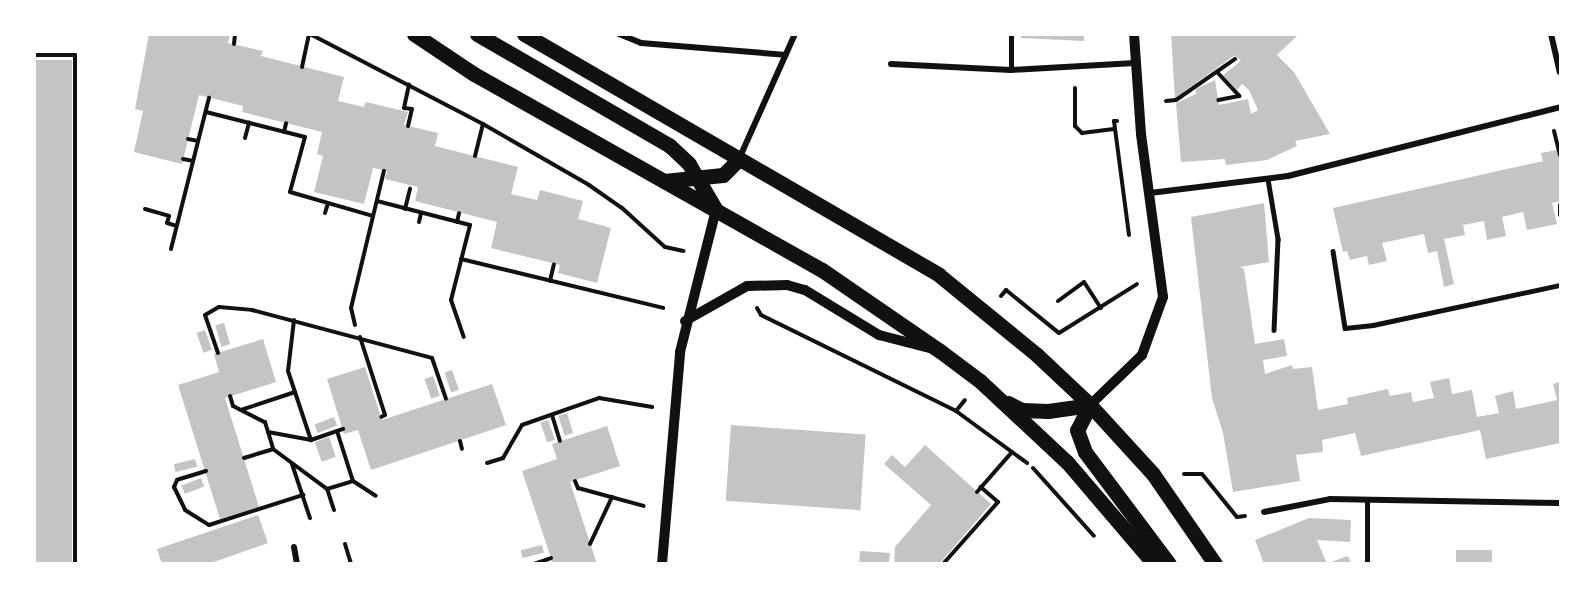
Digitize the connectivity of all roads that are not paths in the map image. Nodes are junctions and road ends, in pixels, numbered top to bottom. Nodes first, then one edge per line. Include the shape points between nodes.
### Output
1 (414, 34) edge
2 (477, 34) edge
3 (524, 34) edge
4 (619, 34) edge
5 (795, 34) edge
6 (1011, 34) edge
7 (1134, 34) edge
8 (1551, 34) edge
9 (786, 55) junction
10 (1135, 63) junction
11 (891, 64) dead end
12 (1011, 70) junction
13 (1560, 72) edge
14 (1560, 107) edge
15 (739, 159) junction
16 (699, 178) junction
17 (1268, 179) junction
18 (664, 181) junction
19 (1150, 193) junction
20 (716, 210) junction
21 (1333, 251) dead end
22 (1560, 285) edge
23 (685, 321) junction
24 (1274, 330) dead end
25 (940, 351) junction
26 (997, 398) junction
27 (1090, 405) junction
28 (1367, 500) junction
29 (1560, 503) edge
30 (1264, 512) road end
31 (294, 547) dead end
32 (1212, 560) edge
33 (297, 564) edge
34 (662, 564) edge
35 (1154, 564) edge
36 (1169, 564) edge
37 (1367, 564) edge

1 - 18 main road via 474,74
2 - 16 main road via 670,146
3 - 15 main road
4 - 9 street via 641,43
5 - 9 street
6 - 12 lane
7 - 10 street
8 - 13 street
9 - 15 street
10 - 12 street
10 - 19 street
11 - 12 street
14 - 17 street
15 - 16 main road via 723,175
15 - 27 main road via 939,275 1037,354
16 - 18 main road
16 - 20 main road
17 - 19 street
17 - 24 lane via 1278,239
18 - 20 main road
19 - 27 street via 1164,297 1142,355
20 - 23 street
20 - 25 main road via 822,270
21 - 22 lane via 1344,328
23 - 25 street via 747,286 787,285 805,290 879,335
23 - 34 street
25 - 26 main road
26 - 27 main road via 1022,410
26 - 35 main road via 1067,462
27 - 32 main road via 1153,474
27 - 36 main road via 1077,430 1085,452
28 - 29 street
28 - 30 street via 1323,499
28 - 37 lane
31 - 33 street

